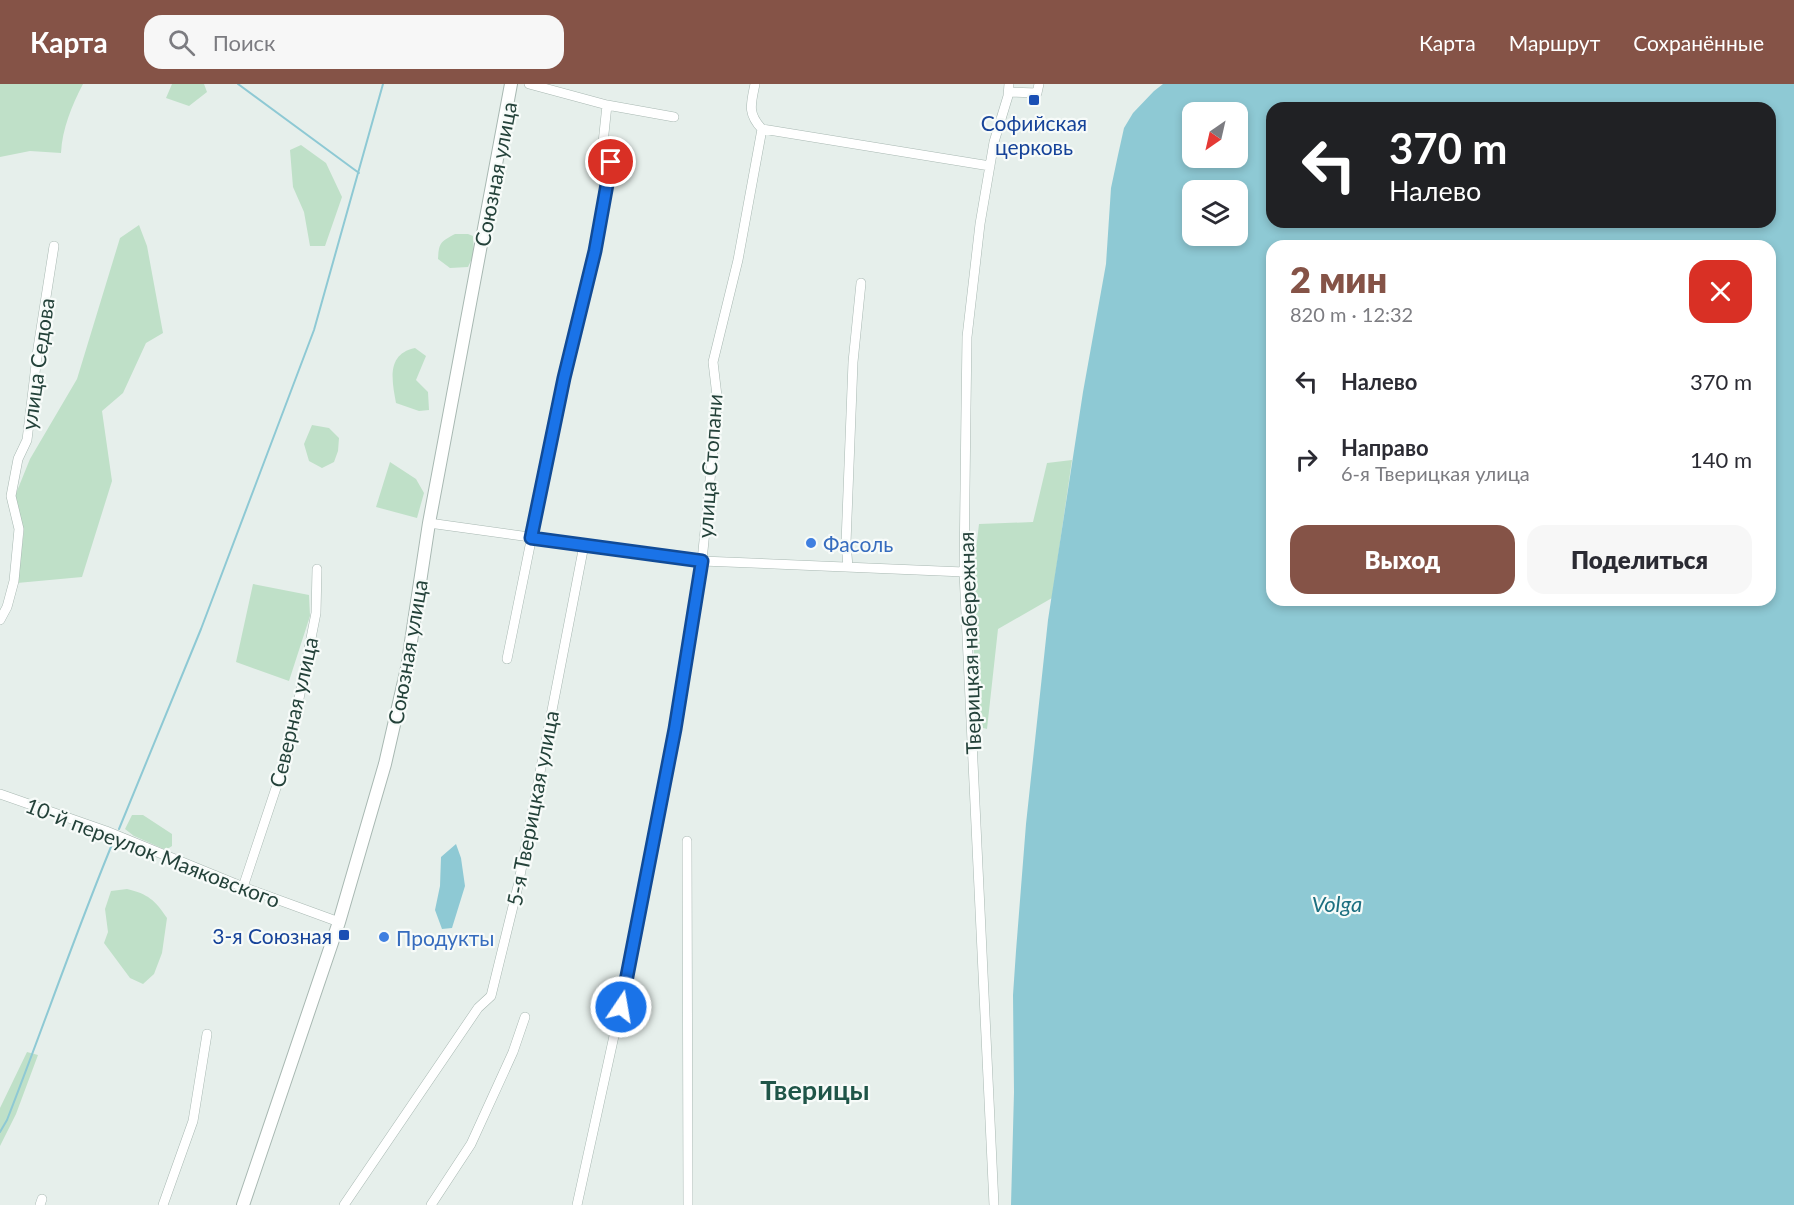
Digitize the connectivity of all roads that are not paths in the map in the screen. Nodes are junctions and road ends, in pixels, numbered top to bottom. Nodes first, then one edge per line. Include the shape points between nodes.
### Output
1 (512, 84) edge
2 (529, 84) edge
3 (754, 84) edge
4 (1039, 84) edge
5 (1009, 88) edge
6 (607, 105) junction
7 (674, 117) dead end
8 (762, 129) junction
9 (990, 166) junction
10 (54, 246) dead end
11 (861, 283) dead end
12 (429, 523) junction
13 (531, 538) junction
14 (584, 545) junction
15 (702, 561) junction
16 (848, 567) junction
17 (317, 569) dead end
18 (964, 572) junction
19 (0, 620) edge
20 (507, 659) dead end
21 (0, 794) edge
22 (687, 841) dead end
23 (243, 887) junction
24 (339, 922) junction
25 (525, 1017) dead end
26 (207, 1034) dead end
27 (163, 1205) edge
28 (243, 1205) edge
29 (344, 1205) edge
30 (431, 1205) edge
31 (577, 1205) edge
32 (688, 1205) edge
33 (993, 1205) edge

1 - 12 street, Союзная улица
2 - 6 street
3 - 8 street via 750,106
4 - 5 street via 1037,93
5 - 9 street, Тверицкая набережная
6 - 7 street
6 - 13 street via 603,143 611,162
8 - 9 street
8 - 15 street, улица Стопани via 738,260 712,362 716,419
9 - 18 street, Тверицкая набережная via 967,337
10 - 19 street, улица Седова via 27,440 18,459 10,496 18,529 14,581
11 - 16 street via 853,362
12 - 13 street
12 - 24 street, Союзная улица via 404,679 385,764
13 - 14 street
13 - 20 street
14 - 15 street
14 - 29 street, 5-я Тверицкая улица via 518,886 491,996 478,1008
15 - 16 street
15 - 31 street, улица Стопани via 635,940
16 - 18 street
17 - 23 street, Северная улица via 316,613 289,749
18 - 33 street, Тверицкая набережная
21 - 23 street, 10-й переулок Маяковского via 106,831
22 - 32 street
23 - 24 street, 10-й переулок Маяковского
24 - 28 street, Союзная улица
25 - 30 street via 471,1144
26 - 27 street via 194,1121

